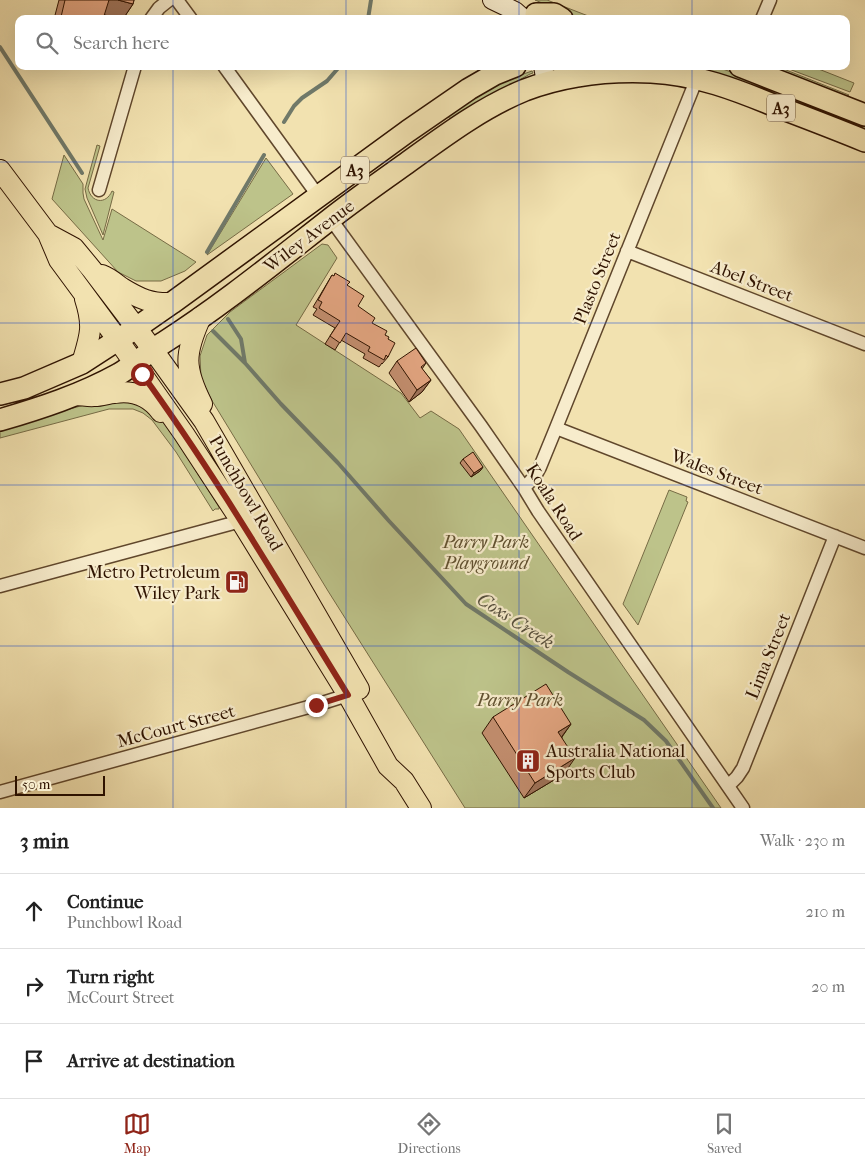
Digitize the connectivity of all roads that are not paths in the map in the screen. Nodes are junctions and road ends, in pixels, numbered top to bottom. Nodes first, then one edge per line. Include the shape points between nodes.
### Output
1 (168, 0) edge
2 (178, 0) edge
3 (492, 0) edge
4 (517, 0) edge
5 (770, 0) edge
6 (154, 15) edge
7 (188, 15) edge
8 (527, 15) edge
9 (532, 15) edge
10 (764, 15) edge
11 (134, 70) edge
12 (227, 70) edge
13 (505, 70) edge
14 (750, 70) edge
15 (551, 74) edge
16 (697, 78) junction
17 (865, 114) edge
18 (865, 141) edge
19 (1, 172) edge
20 (100, 190) dead end
21 (318, 197) junction
22 (330, 218) junction
23 (48, 234) junction
24 (627, 251) junction
25 (93, 271) junction
26 (83, 293) junction
27 (172, 303) junction
28 (201, 317) junction
29 (136, 328) junction
30 (118, 340) junction
31 (865, 344) edge
32 (152, 350) junction
33 (82, 363) junction
34 (134, 363) junction
35 (0, 394) edge
36 (75, 395) junction
37 (0, 420) edge
38 (204, 421) junction
39 (556, 428) junction
40 (184, 434) junction
41 (524, 488) junction
42 (241, 521) junction
43 (835, 536) junction
44 (865, 548) edge
45 (0, 586) edge
46 (354, 693) junction
47 (728, 786) junction
48 (0, 792) edge
49 (422, 808) edge
50 (743, 808) edge

1 - 6 street
2 - 7 street
3 - 8 main road
4 - 9 main road
5 - 10 street
11 - 20 street
12 - 21 street
13 - 21 highway, Wiley Avenue / A3 via 469,88
14 - 17 highway, A3
15 - 16 highway, A3 via 651,72
15 - 22 highway, Wiley Avenue / A3 via 470,118
16 - 18 highway, A3
16 - 24 street, Plasto Street
19 - 23 main road, Punchbowl Road
21 - 27 highway, Wiley Avenue / A3
22 - 28 highway, Wiley Avenue / A3
22 - 41 street, Koala Road
23 - 25 main road, Punchbowl Road via 74,248
23 - 26 main road, Punchbowl Road via 59,260
24 - 31 street, Abel Street
24 - 39 street, Plasto Street
25 - 27 main road via 144,300
25 - 29 main road, Punchbowl Road
26 - 30 main road, Punchbowl Road
26 - 33 main road via 90,316 90,334
27 - 29 highway, Wiley Avenue / A3
28 - 32 highway, Wiley Avenue / A3
28 - 38 main road via 190,342 188,362 193,387 203,406
29 - 30 highway, A3
29 - 32 main road, Punchbowl Road
30 - 33 highway, A3
30 - 34 main road, Punchbowl Road
32 - 34 highway, A3
32 - 38 main road, Punchbowl Road
33 - 35 highway, A3 via 24,388
34 - 36 highway, A3 via 121,373
34 - 40 main road, Punchbowl Road
36 - 37 highway, A3
36 - 40 main road via 124,392 144,396
38 - 46 main road, Punchbowl Road
39 - 41 street, Plasto Street via 540,467
39 - 43 street, Wales Street
40 - 42 main road, Punchbowl Road
41 - 47 street, Koala Road
42 - 45 street
42 - 46 main road, Punchbowl Road
43 - 44 street, Wales Street
43 - 47 street, Lima Street via 743,768
46 - 48 street, McCourt Street
46 - 49 main road, Punchbowl Road via 398,758 404,781
47 - 50 street, Koala Road

